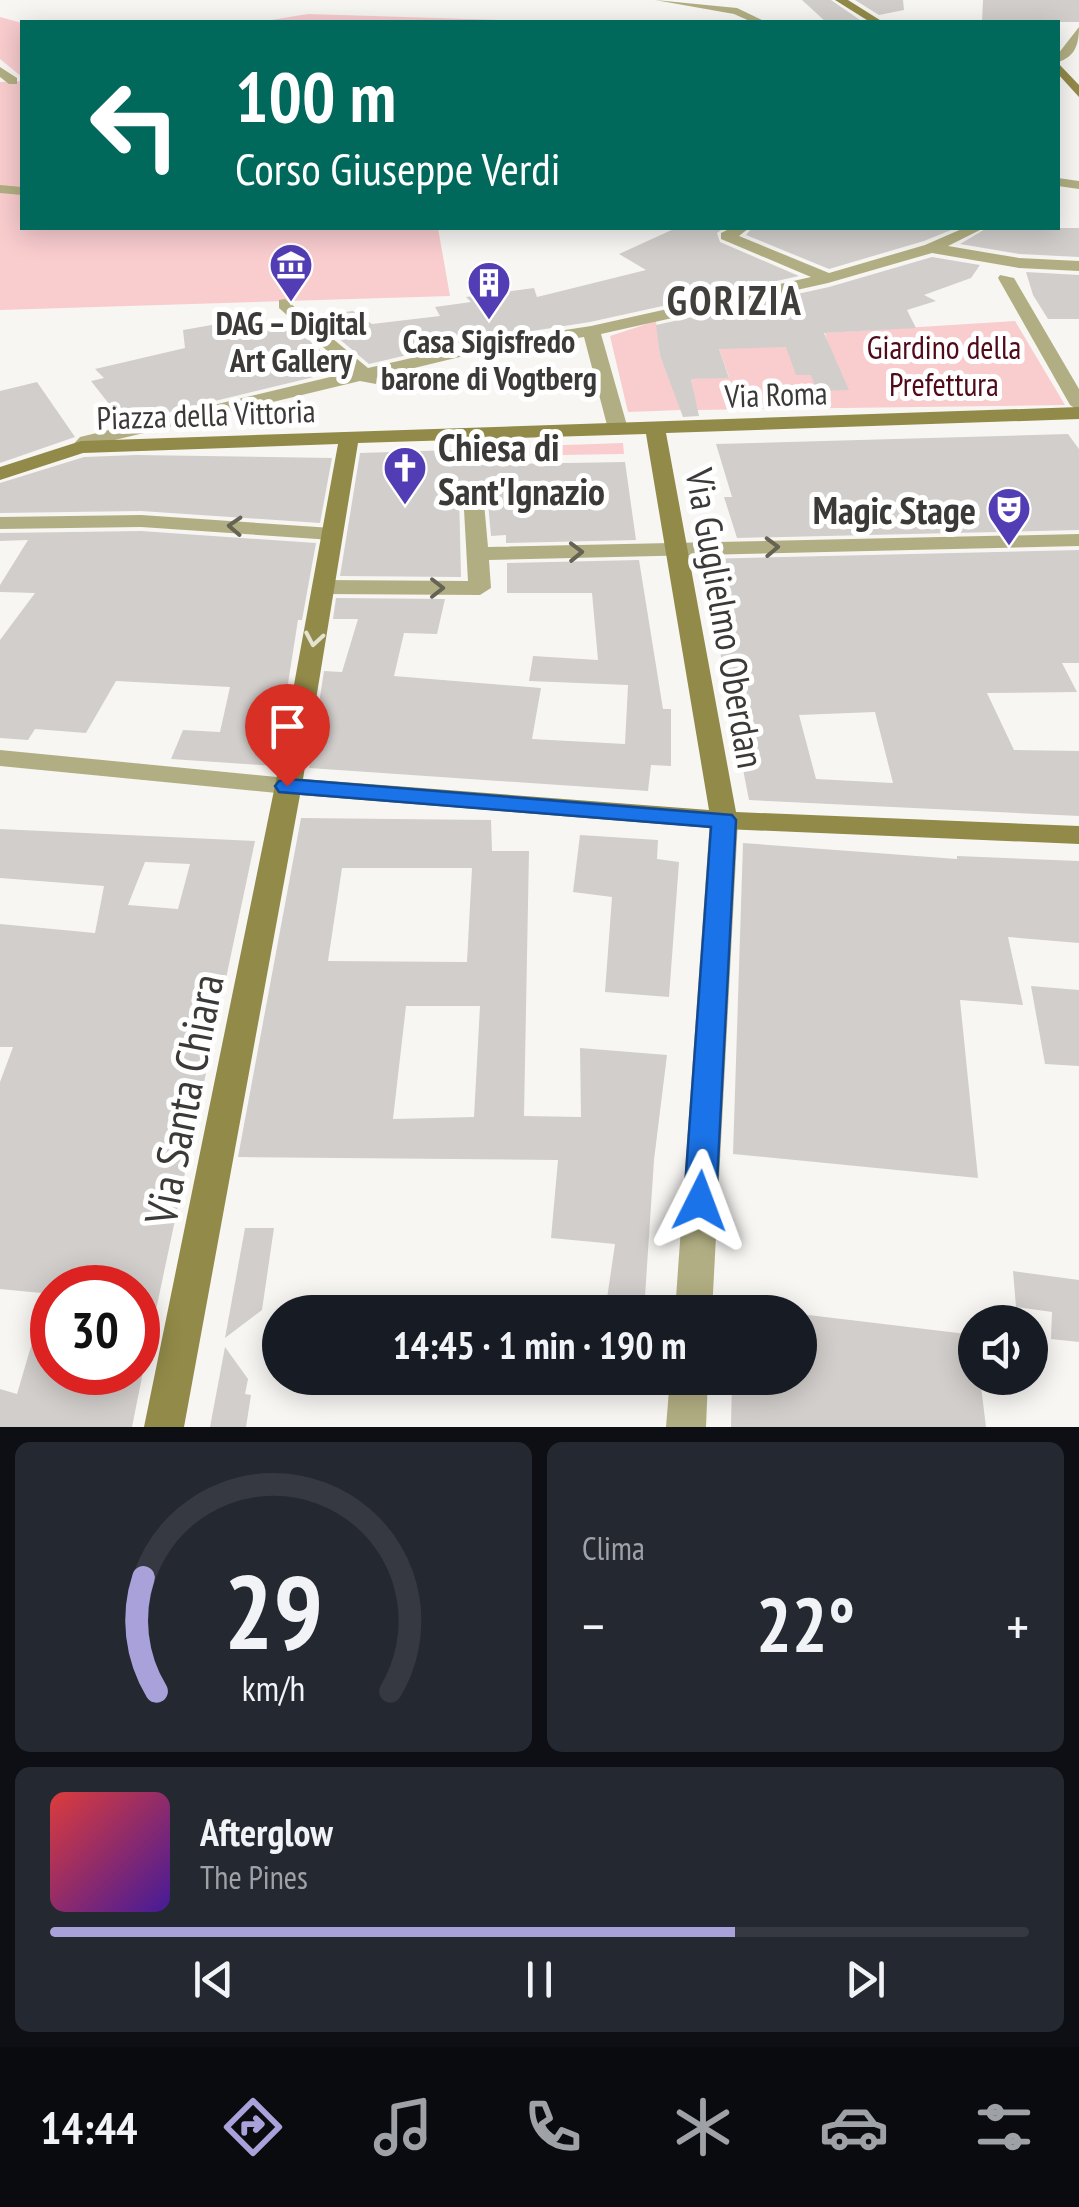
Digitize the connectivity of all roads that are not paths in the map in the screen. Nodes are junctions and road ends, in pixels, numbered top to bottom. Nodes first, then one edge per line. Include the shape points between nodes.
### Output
1 (660, 0) edge
2 (840, 0) edge
3 (756, 20) edge
4 (874, 20) edge
5 (1079, 30) edge
6 (1060, 60) edge
7 (1060, 66) edge
8 (0, 71) edge
9 (13, 81) dead end
10 (1076, 87) edge
11 (738, 230) edge
12 (972, 230) edge
13 (931, 248) junction
14 (985, 257) junction
15 (1019, 263) junction
16 (1079, 266) edge
17 (828, 278) junction
18 (1006, 278) junction
19 (286, 304) dead end
20 (589, 333) junction
21 (368, 378) junction
22 (1079, 404) edge
23 (1079, 413) edge
24 (654, 428) junction
25 (618, 429) junction
26 (350, 435) junction
27 (80, 448) junction
28 (0, 474) edge
29 (473, 492) dead end
30 (0, 524) edge
31 (332, 534) junction
32 (1079, 540) edge
33 (674, 550) junction
34 (478, 554) junction
35 (324, 587) junction
36 (0, 758) edge
37 (287, 786) junction
38 (724, 820) junction
39 (1079, 835) edge
40 (694, 1295) edge
41 (688, 1395) edge
42 (164, 1427) edge
43 (686, 1427) edge

1 - 3 street via 738,10
2 - 4 main road
5 - 6 street
7 - 10 main road
8 - 9 street
11 - 17 street via 726,236
12 - 13 street, Piazza della Vittoria
13 - 14 street
13 - 17 street, Piazza della Vittoria
14 - 15 street
14 - 18 street via 982,267
15 - 16 street
15 - 18 street
17 - 20 street, Piazza della Vittoria
18 - 22 street
19 - 21 street
20 - 21 street, Piazza della Vittoria via 468,350
20 - 25 street
21 - 27 street, Piazza della Vittoria via 87,441
23 - 24 main road, Via Roma
24 - 25 main road, Piazza della Vittoria
24 - 33 main road, Via Guglielmo Oberdan
25 - 26 main road, Piazza della Vittoria
26 - 27 main road, Piazza della Vittoria
26 - 31 main road, Via Santa Chiara
27 - 28 main road
29 - 34 street
31 -> 30 street via 141,521
31 - 35 main road, Via Santa Chiara
33 -> 32 street
34 -> 33 street
33 - 38 main road, Via Guglielmo Oberdan
35 -> 34 street via 480,588
35 -> 37 main road, Via Santa Chiara
36 - 37 street
37 - 38 main road
37 - 42 main road, Via Santa Chiara
38 - 39 main road
38 - 40 street
41 - 43 street

